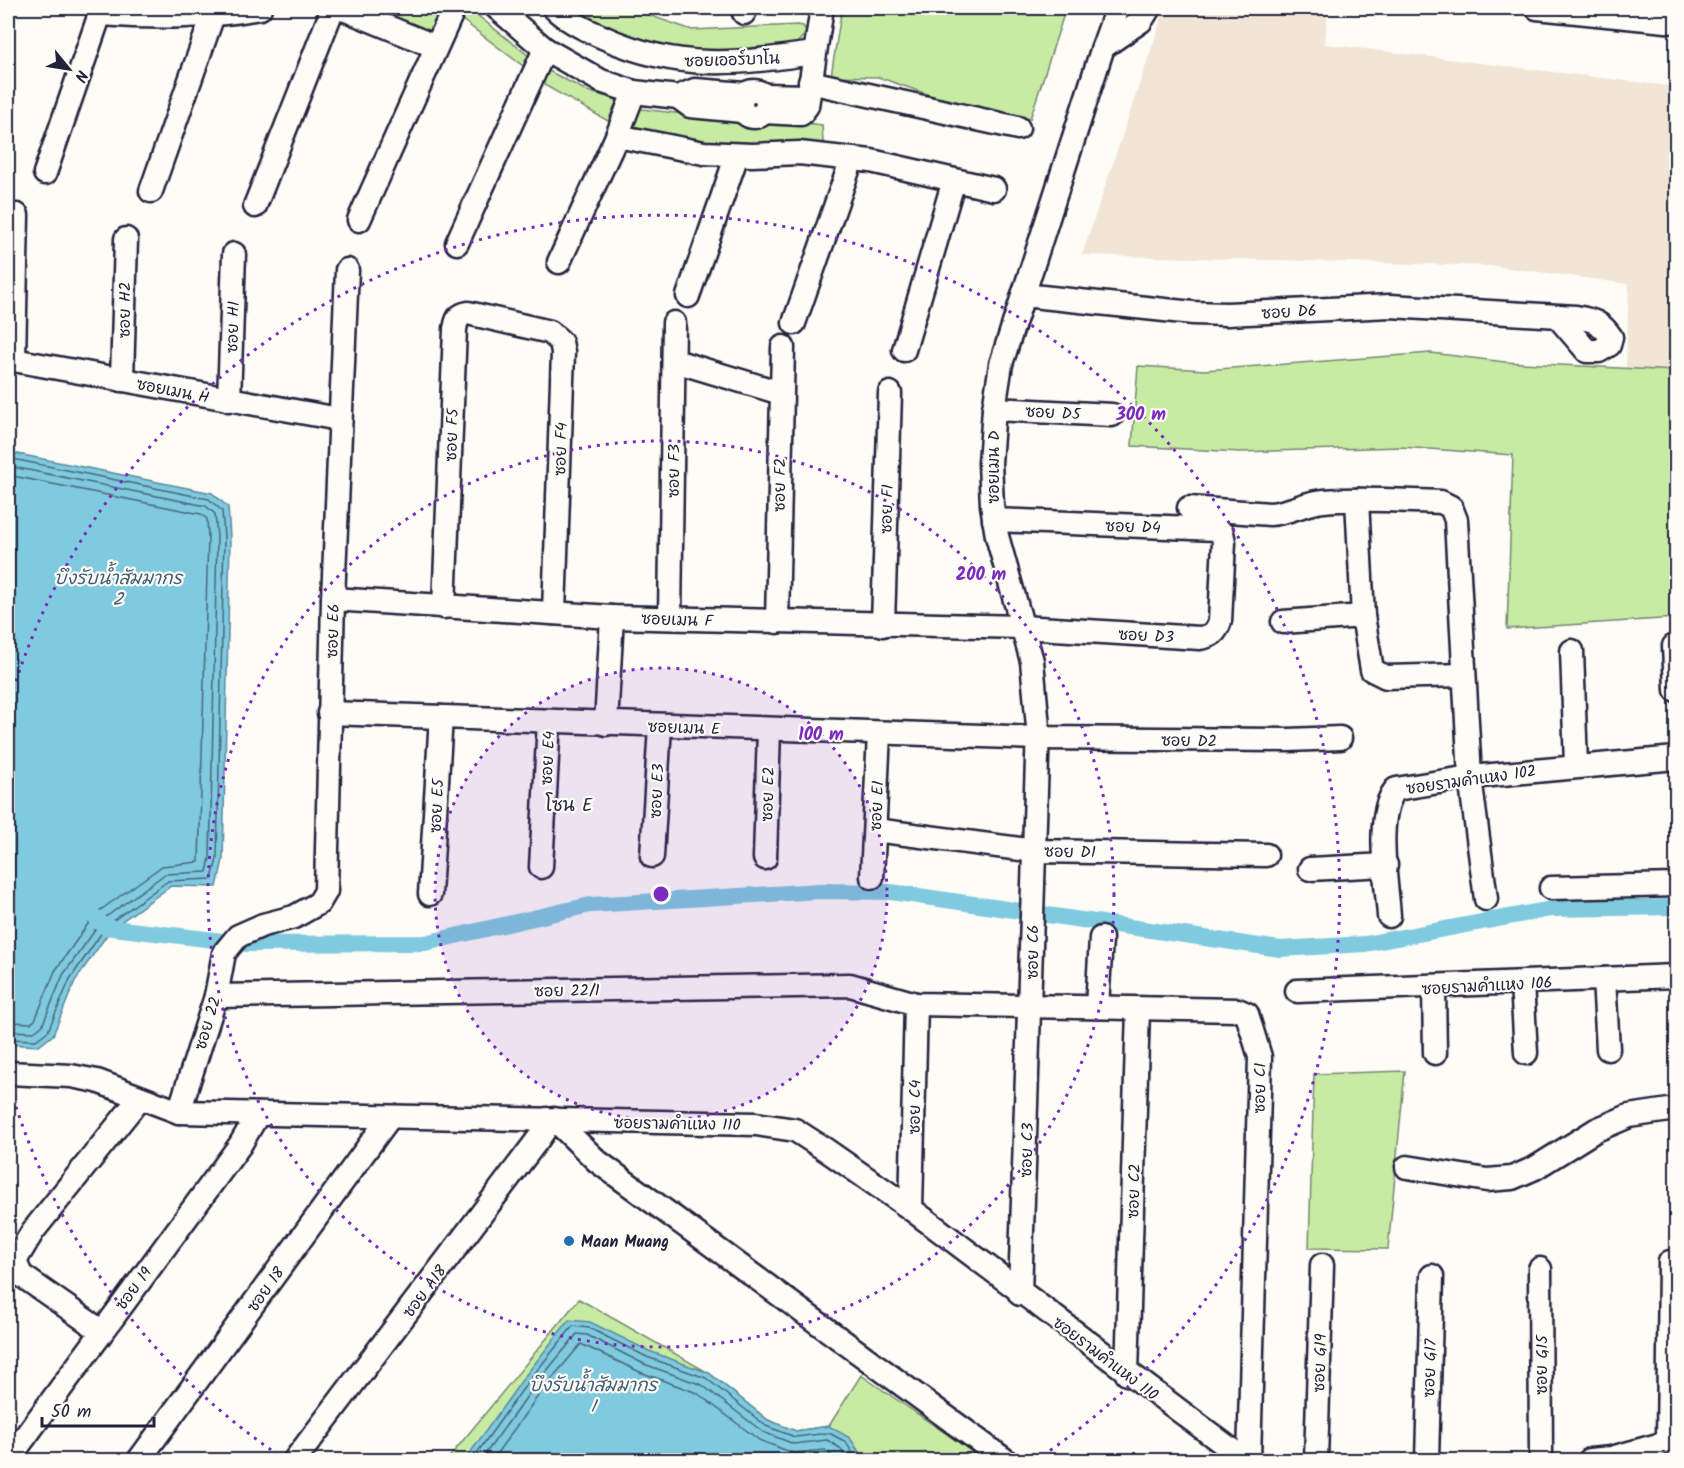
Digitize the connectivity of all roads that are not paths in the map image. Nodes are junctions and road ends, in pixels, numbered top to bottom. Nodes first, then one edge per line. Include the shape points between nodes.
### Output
1 (260, 8) edge
2 (332, 8) edge
3 (454, 8) edge
4 (497, 8) edge
5 (554, 8) edge
6 (822, 8) edge
7 (1117, 8) edge
8 (1149, 8) edge
9 (1537, 8) edge
10 (101, 11) edge
11 (213, 15) junction
12 (1677, 22) edge
13 (434, 46) junction
14 (1102, 47) junction
15 (545, 49) junction
16 (814, 53) junction
17 (809, 89) junction
18 (634, 92) junction
19 (1018, 128) dead end
20 (617, 136) junction
21 (736, 155) junction
22 (852, 159) junction
23 (45, 173) dead end
24 (954, 180) junction
25 (994, 189) dead end
26 (150, 191) dead end
27 (255, 206) dead end
28 (17, 215) dead end
29 (359, 220) dead end
30 (126, 239) dead end
31 (457, 243) dead end
32 (234, 254) dead end
33 (559, 262) dead end
34 (347, 270) dead end
35 (1023, 295) junction
36 (688, 296) dead end
37 (1557, 316) dead end
38 (509, 322) joint
39 (674, 323) dead end
40 (794, 323) dead end
41 (783, 347) dead end
42 (904, 350) dead end
43 (11, 359) edge
44 (675, 361) junction
45 (122, 380) junction
46 (781, 393) junction
47 (890, 393) dead end
48 (230, 400) junction
49 (994, 409) junction
50 (1112, 415) dead end
51 (339, 419) junction
52 (1357, 500) junction
53 (1189, 508) dead end
54 (994, 520) junction
55 (1222, 581) joint
56 (333, 599) junction
57 (444, 607) junction
58 (554, 613) junction
59 (612, 616) junction
60 (1363, 616) junction
61 (670, 618) junction
62 (777, 622) junction
63 (1283, 622) dead end
64 (883, 625) junction
65 (1022, 627) junction
66 (1674, 646) dead end
67 (1572, 651) dead end
68 (1464, 675) junction
69 (1677, 690) edge
70 (329, 713) junction
71 (441, 717) junction
72 (549, 721) junction
73 (606, 724) junction
74 (660, 726) junction
75 (770, 730) junction
76 (879, 734) junction
77 (1038, 738) junction
78 (1340, 738) dead end
79 (1677, 758) edge
80 (1576, 765) junction
81 (1470, 777) junction
82 (875, 830) junction
83 (1035, 851) junction
84 (1266, 855) dead end
85 (652, 856) dead end
86 (765, 858) dead end
87 (1386, 865) junction
88 (542, 867) dead end
89 (1310, 868) dead end
90 (872, 877) dead end
91 (1677, 885) edge
92 (1551, 888) dead end
93 (430, 894) dead end
94 (1033, 898) joint
95 (1486, 899) dead end
96 (1389, 916) dead end
97 (1101, 938) dead end
98 (231, 944) joint
99 (1677, 976) edge
100 (1604, 980) junction
101 (1522, 983) junction
102 (1434, 987) junction
103 (1297, 991) dead end
104 (216, 996) junction
105 (916, 1004) junction
106 (1031, 1005) junction
107 (1097, 1007) junction
108 (1138, 1009) junction
109 (1608, 1048) dead end
110 (1435, 1053) dead end
111 (1526, 1053) dead end
112 (8, 1073) edge
113 (139, 1099) junction
114 (1677, 1109) edge
115 (179, 1112) junction
116 (258, 1114) junction
117 (390, 1117) junction
118 (550, 1119) junction
119 (1407, 1167) dead end
120 (911, 1209) junction
121 (1670, 1262) dead end
122 (1322, 1265) dead end
123 (1540, 1269) dead end
124 (1432, 1276) dead end
125 (1020, 1294) junction
126 (101, 1331) junction
127 (1127, 1374) junction
128 (1672, 1441) edge
129 (1604, 1460) edge
130 (8, 1461) edge
131 (139, 1461) edge
132 (295, 1461) edge
133 (1005, 1461) edge
134 (1247, 1461) edge
135 (1316, 1461) edge
136 (1427, 1461) edge
137 (1541, 1461) edge

1 - 11 street
2 - 13 street via 346,10
2 - 27 street
3 - 13 street
4 - 15 street
5 - 16 street, ซอยเออร์บาโน via 587,31 672,61 714,63
6 - 16 street
7 - 14 street, ซอยเมน D
8 - 14 street via 1141,21
9 - 12 street
10 - 11 street via 172,18
10 - 23 street
11 - 26 street
13 - 29 street
14 - 35 street, ซอยเมน D
15 - 18 street via 601,81
15 - 31 street
16 - 17 street
17 - 18 street via 754,103 695,90 678,97
17 - 19 street
18 - 20 street
20 - 21 street via 668,148
20 - 33 street
21 - 22 street via 799,153
21 - 36 street
22 - 24 street
22 - 40 street
24 - 25 street
24 - 42 street
28 - 43 street
30 - 45 street, ซอย H2
32 - 48 street, ซอย H1
34 - 51 street, ซอย E6
35 - 37 street, ซอย D6 via 1193,313 1390,306
35 - 49 street, ซอยเมน D via 1001,364
38 - 57 street, ซอย F5 via 468,313 457,319
38 - 58 street, ซอย F4 via 550,332 561,342 563,352
39 - 44 street, ซอย F3
41 - 46 street, ซอย F2
43 - 45 street, ซอยเมน H
44 - 46 street
44 - 61 street, ซอย F3
45 - 48 street, ซอยเมน H
46 - 62 street, ซอย F2
47 - 64 street, ซอย F1
48 - 51 street, ซอยเมน H
49 - 50 street, ซอย D5
49 - 54 street, ซอยเมน D via 990,463
51 - 56 street, ซอย E6
52 - 53 street via 1322,501 1270,514
52 - 60 street
52 - 68 street via 1441,502 1451,507 1456,520
54 - 55 street, ซอย D4 via 1216,529 1222,533 1224,542
54 - 65 street, ซอยเมน D
55 - 65 street, ซอย D3 via 1220,621 1211,636
56 - 57 street, ซอยเมน F
56 - 70 street, ซอย E6
57 - 58 street, ซอยเมน F
58 - 59 street, ซอยเมน F
59 - 61 street, ซอยเมน F
59 - 73 street
60 - 63 street
60 - 68 street via 1372,670 1378,675
61 - 62 street, ซอยเมน F
62 - 64 street, ซอยเมน F
64 - 65 street, ซอยเมน F
65 - 77 street, ซอยเมน D via 1032,661
66 - 69 street
67 - 80 street
68 - 81 street
70 - 71 street, ซอยเมน E
70 - 98 street, ซอย E6 via 326,891 319,903 294,917 263,925
71 - 72 street, ซอยเมน E
71 - 93 street, ซอย E5
72 - 73 street, ซอยเมน E
72 - 88 street, ซอย E4
73 - 74 street, ซอยเมน E
74 - 75 street, ซอยเมน E
74 - 85 street, ซอย E3
75 - 76 street, ซอยเมน E
75 - 86 street, ซอย E2
76 - 77 street, ซอยเมน E
76 - 82 street, ซอย E1
77 - 78 street, ซอย D2
77 - 83 street, ซอยเมน D
79 - 80 street, ซอยรามคําแหง 102
80 - 81 street, ซอยรามคําแหง 102
81 - 87 street, ซอยรามคําแหง 102 via 1396,789 1388,798 1384,819
81 - 95 street
82 - 83 street, ซอย D1
82 - 90 street, ซอย E1
83 - 84 street, ซอย D1
83 - 94 street, ซอยเมน D
87 - 89 street
87 - 96 street, ซอยรามคําแหง 102
91 - 92 street
94 - 106 street, ซอย C6
97 - 107 street
98 - 104 street, ซอย 22
99 - 100 street, ซอยรามคําแหง 106
100 - 101 street, ซอยรามคําแหง 106
100 - 109 street
101 - 102 street, ซอยรามคําแหง 106
101 - 111 street
102 - 103 street, ซอยรามคําแหง 106
102 - 110 street
104 - 105 street, ซอย 22/1 via 850,985
104 - 115 street, ซอย 22
105 - 106 street, ซอย C1
105 - 120 street, ซอย C4
106 - 107 street, ซอย C1
106 - 125 street, ซอย C3
107 - 108 street, ซอย C1
108 - 127 street, ซอย C2
108 - 134 street, ซอย C1 via 1238,1010 1247,1014 1253,1027 1260,1058
112 - 113 street, ซอยรามคำแหง 110 via 88,1079
113 - 115 street, ซอยรามคำแหง 110
113 - 126 street via 33,1231 15,1261 21,1275
114 - 119 street via 1629,1116 1596,1130 1512,1178 1487,1180
115 - 116 street, ซอยรามคำแหง 110
116 - 117 street, ซอยรามคำแหง 110
116 - 126 street, ซอย 19 via 240,1145
117 - 118 street, ซอยรามคำแหง 110
117 - 131 street, ซอย 18
118 - 120 street, ซอยรามคำแหง 110 via 756,1124 795,1131
118 - 132 street, ซอย A18
118 - 133 street via 597,1161
120 - 125 street, ซอยรามคำแหง 110
121 - 128 street
122 - 135 street, ซอย G19
123 - 137 street, ซอย G15
124 - 136 street, ซอย G17
125 - 127 street, ซอยรามคำแหง 110
126 - 130 street, ซอย 19
127 - 134 street, ซอยรามคำแหง 110
128 - 129 street

